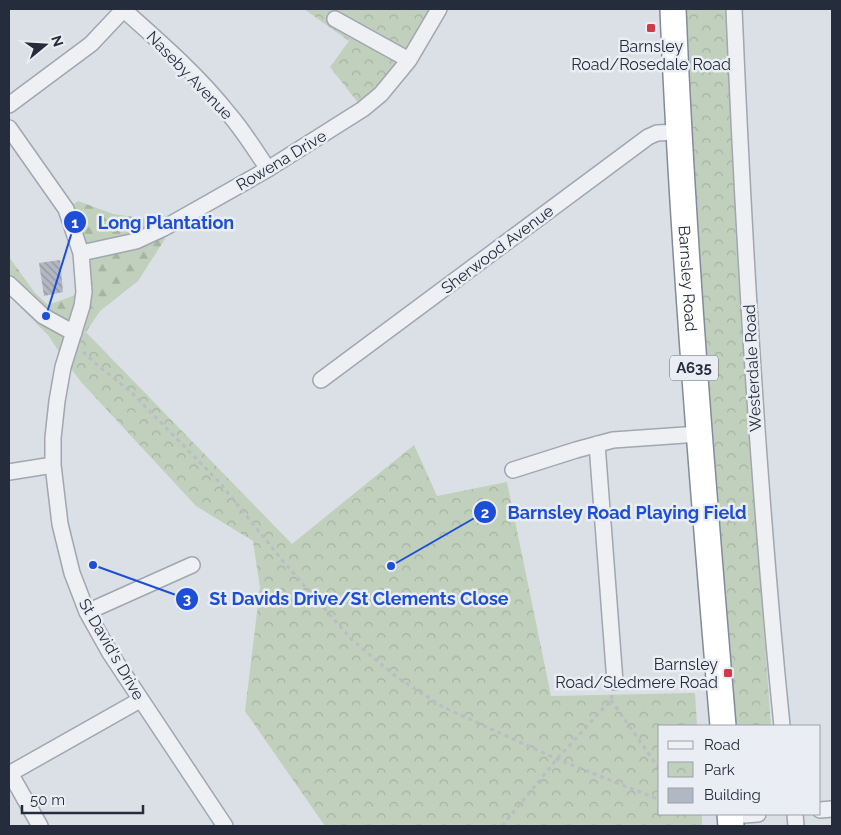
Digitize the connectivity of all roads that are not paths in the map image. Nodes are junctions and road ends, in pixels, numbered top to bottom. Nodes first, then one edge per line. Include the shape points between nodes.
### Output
1 (124, 9) edge
2 (439, 9) edge
3 (673, 9) edge
4 (734, 9) edge
5 (335, 19) dead end
6 (409, 60) junction
7 (9, 104) edge
8 (9, 128) edge
9 (678, 132) junction
10 (268, 169) junction
11 (81, 253) junction
12 (9, 284) edge
13 (72, 338) junction
14 (321, 380) dead end
15 (699, 434) junction
16 (597, 444) junction
17 (53, 465) junction
18 (513, 470) dead end
19 (9, 472) edge
20 (192, 565) dead end
21 (87, 612) junction
22 (615, 682) road end
23 (140, 700) junction
24 (723, 725) edge
25 (782, 725) edge
26 (10, 773) edge
27 (752, 815) edge
28 (730, 819) edge
29 (40, 826) edge
30 (225, 826) edge

1 - 7 street via 91,44
1 - 10 street, Naseby Avenue via 212,94
2 - 6 street, Rowena Drive
3 - 9 highway, Barnsley Road / A635
4 - 25 street, Westerdale Road via 757,451
5 - 6 street
6 - 10 street, Rowena Drive via 381,94 363,109
8 - 11 street, St David's Drive via 66,209
9 - 14 street, Sherwood Avenue via 648,137
9 - 15 highway, Barnsley Road / A635
10 - 11 street, Rowena Drive via 136,241
11 - 13 street, St David's Drive via 84,292
12 - 13 street
13 - 17 street, St David's Drive via 57,402
15 - 16 street
15 - 24 highway, Barnsley Road / A635
16 - 18 street
16 - 22 street
17 - 19 street
17 - 21 street, St David's Drive via 60,524 72,573
20 - 21 street
21 - 23 street, St David's Drive
23 - 26 street
23 - 30 street, St David's Drive
26 - 29 street
27 - 28 street

